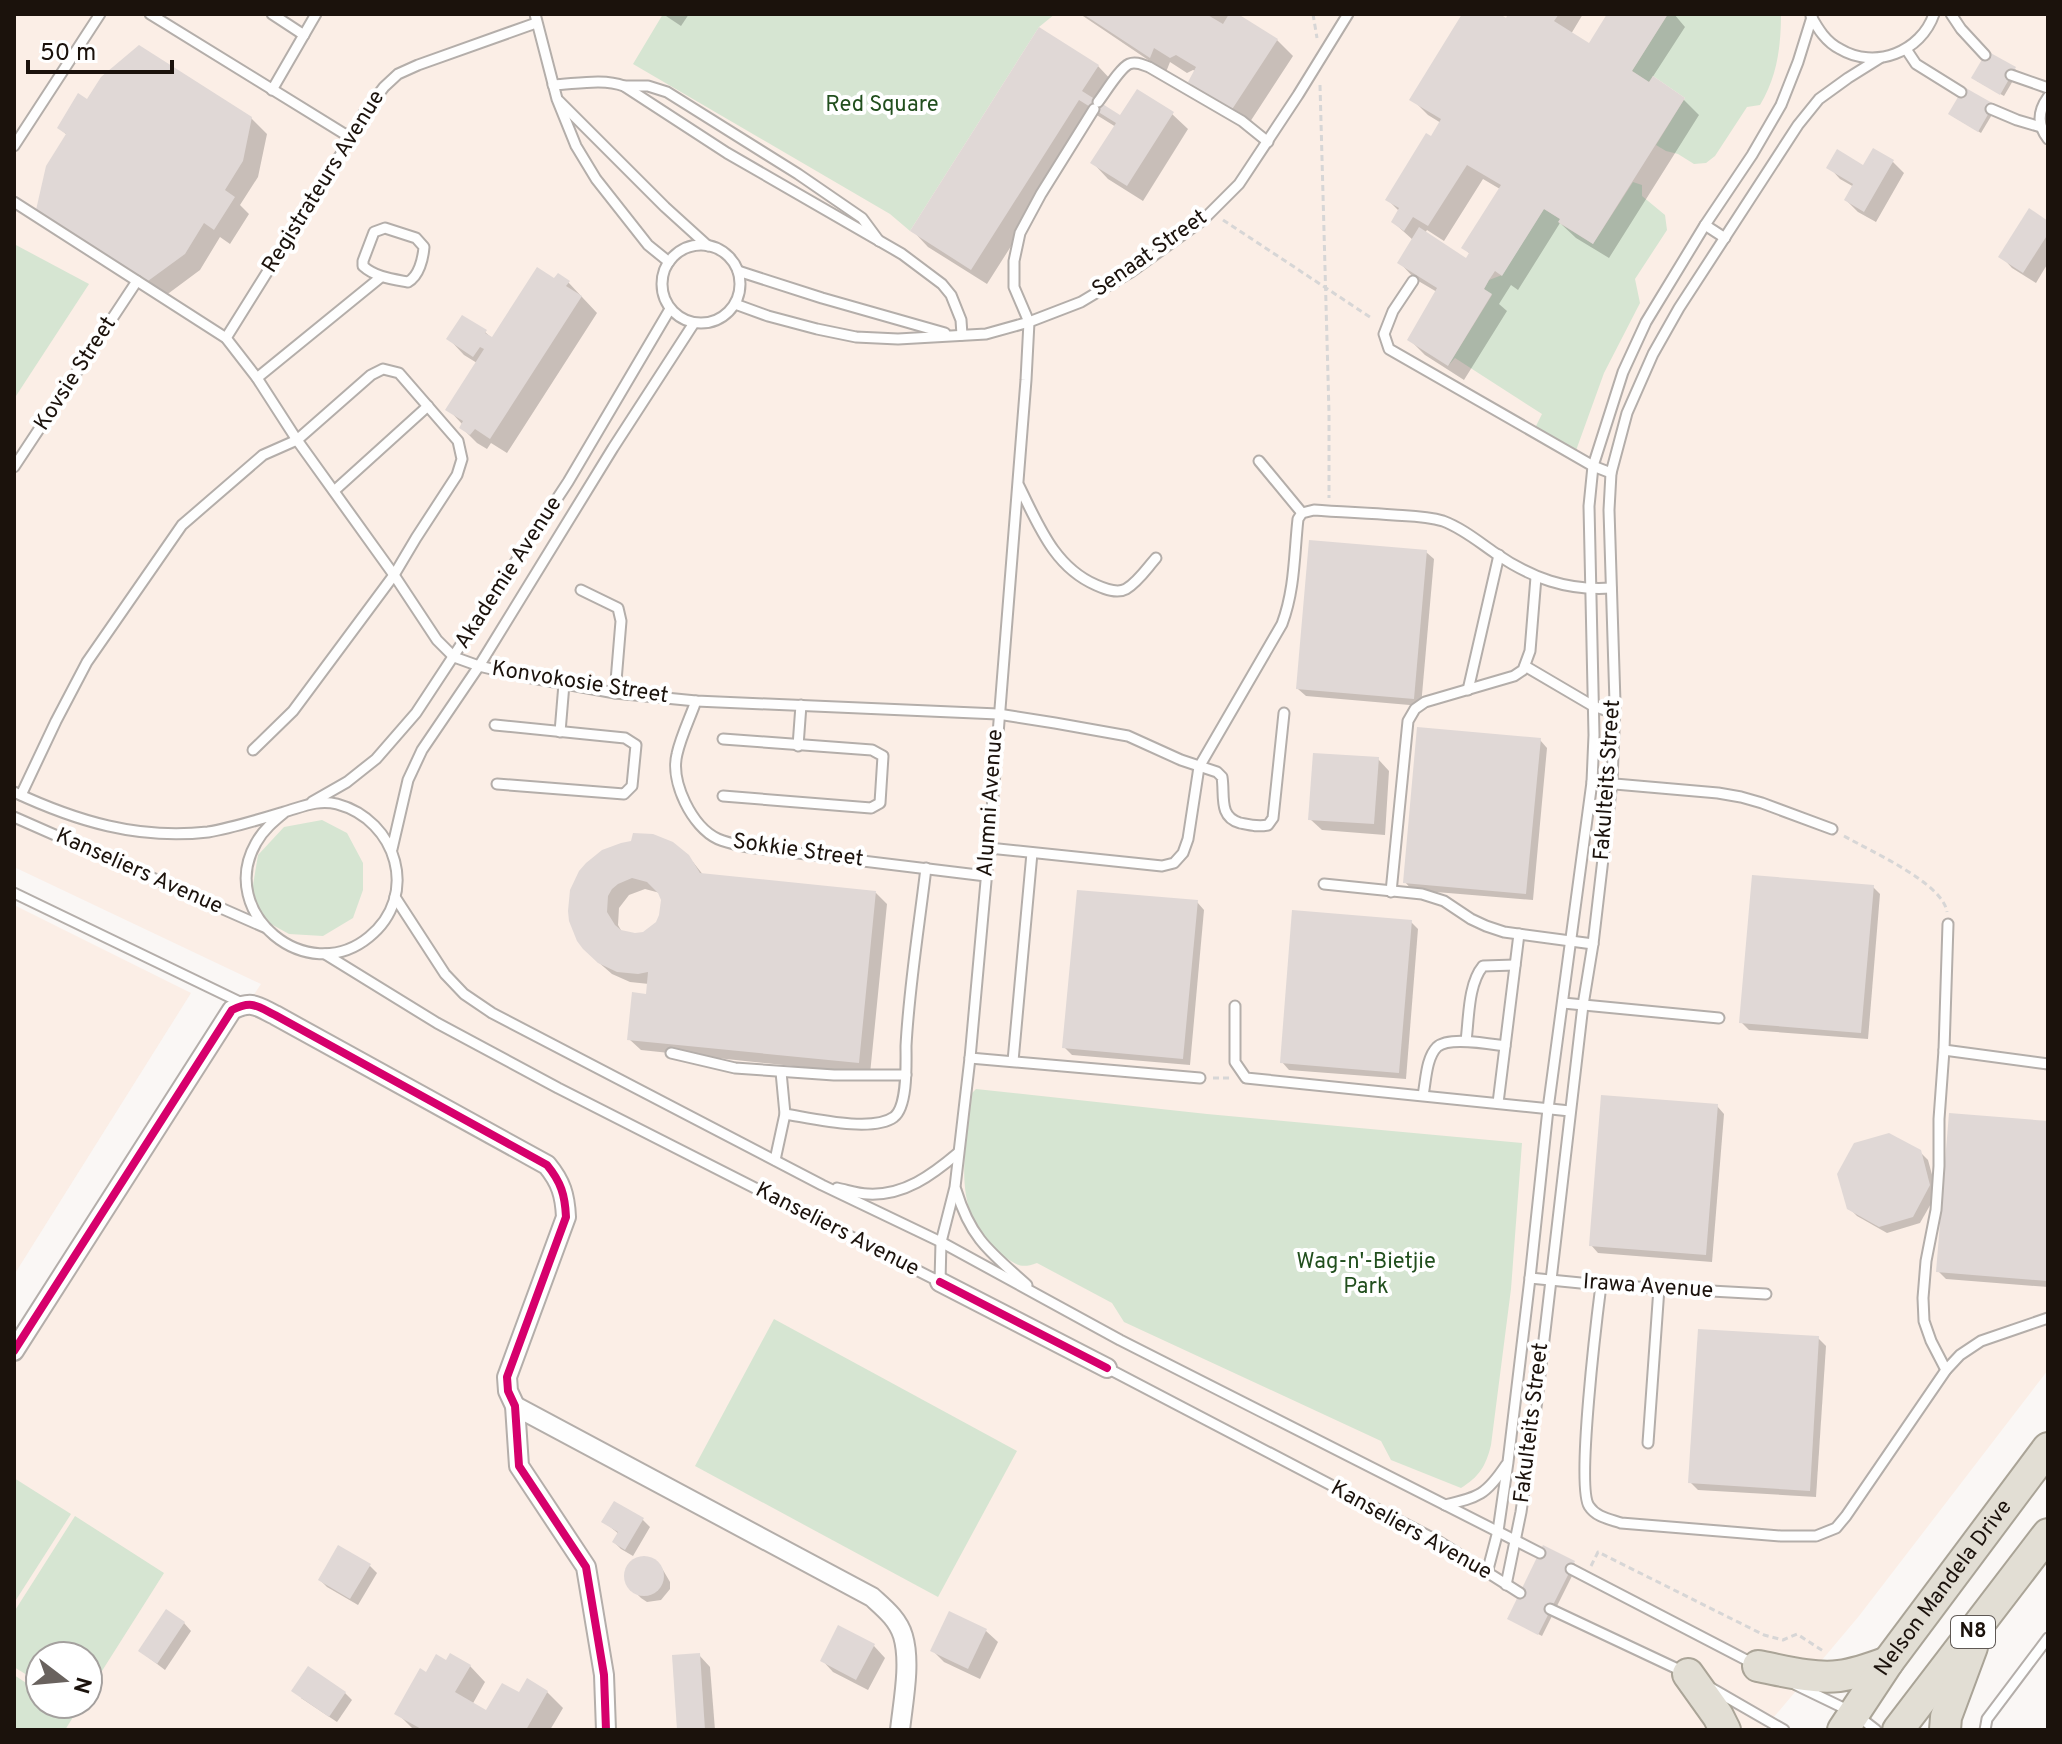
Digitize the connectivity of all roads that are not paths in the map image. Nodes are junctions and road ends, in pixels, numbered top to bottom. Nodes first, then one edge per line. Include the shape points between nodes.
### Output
1 (100, 14) edge
2 (150, 14) edge
3 (272, 14) edge
4 (316, 14) edge
5 (1348, 14) edge
6 (1934, 14) edge
7 (1951, 14) edge
8 (1811, 16) edge
9 (536, 18) edge
10 (304, 35) junction
11 (1906, 49) junction
12 (1985, 55) dead end
13 (1880, 58) junction
14 (2011, 75) dead end
15 (553, 85) junction
16 (624, 86) junction
17 (2048, 88) edge
18 (272, 90) junction
19 (1961, 92) dead end
20 (2048, 97) edge
21 (557, 99) junction
22 (1991, 109) dead end
23 (2041, 127) junction
24 (351, 138) junction
25 (2048, 139) edge
26 (1268, 142) junction
27 (14, 146) edge
28 (14, 202) edge
29 (1705, 225) junction
30 (1725, 238) junction
31 (879, 242) junction
32 (708, 246) junction
33 (669, 262) junction
34 (738, 271) junction
35 (381, 277) junction
36 (137, 281) junction
37 (1413, 281) dead end
38 (735, 304) junction
39 (670, 309) junction
40 (1029, 322) junction
41 (694, 323) junction
42 (957, 335) junction
43 (226, 338) junction
44 (257, 378) junction
45 (428, 406) junction
46 (297, 440) junction
47 (1259, 461) dead end
48 (1593, 466) junction
49 (14, 467) edge
50 (1611, 473) junction
51 (1017, 482) junction
52 (334, 491) junction
53 (1302, 513) junction
54 (1499, 555) junction
55 (1156, 558) dead end
56 (394, 575) junction
57 (1536, 577) junction
58 (1611, 588) junction
59 (1590, 589) junction
60 (581, 590) dead end
61 (454, 657) junction
62 (479, 666) junction
63 (1525, 666) junction
64 (564, 684) junction
65 (1468, 690) junction
66 (615, 693) junction
67 (696, 701) junction
68 (801, 705) junction
69 (1593, 706) junction
70 (1284, 713) dead end
71 (1614, 713) junction
72 (998, 714) junction
73 (495, 725) dead end
74 (560, 732) junction
75 (723, 739) dead end
76 (798, 746) junction
77 (253, 750) dead end
78 (1199, 767) junction
79 (1592, 782) junction
80 (1612, 782) junction
81 (497, 784) dead end
82 (18, 793) edge
83 (723, 796) dead end
84 (309, 804) junction
85 (285, 812) junction
86 (14, 817) edge
87 (1832, 829) road end
88 (989, 848) junction
89 (392, 849) junction
90 (1032, 853) junction
91 (926, 868) junction
92 (986, 876) junction
93 (1324, 884) dead end
94 (1391, 892) junction
95 (14, 893) edge
96 (395, 897) junction
97 (1948, 924) road end
98 (264, 927) junction
99 (1519, 934) junction
100 (1571, 941) junction
101 (1593, 944) junction
102 (325, 954) junction
103 (1515, 965) junction
104 (1563, 1003) junction
105 (244, 1004) junction
106 (1583, 1005) junction
107 (1235, 1006) dead end
108 (1719, 1018) dead end
109 (1466, 1041) junction
110 (1505, 1046) junction
111 (1944, 1050) junction
112 (671, 1053) dead end
113 (970, 1058) junction
114 (1013, 1061) junction
115 (2048, 1064) edge
116 (781, 1072) junction
117 (906, 1075) junction
118 (1200, 1078) road end
119 (1423, 1095) junction
120 (1498, 1103) junction
121 (1548, 1109) junction
122 (1570, 1111) junction
123 (785, 1114) junction
124 (958, 1153) junction
125 (775, 1160) junction
126 (822, 1185) junction
127 (955, 1187) junction
128 (941, 1242) junction
129 (1530, 1278) junction
130 (1550, 1280) junction
131 (940, 1282) junction
132 (1601, 1285) junction
133 (1659, 1288) junction
134 (1766, 1294) dead end
135 (1041, 1298) junction
136 (2048, 1318) edge
137 (14, 1351) edge
138 (1107, 1368) joint
139 (1946, 1370) junction
140 (515, 1406) junction
141 (1648, 1443) dead end
142 (2048, 1448) edge
143 (1508, 1462) junction
144 (1445, 1505) junction
145 (1498, 1531) junction
146 (2048, 1534) edge
147 (1516, 1541) junction
148 (1540, 1553) dead end
149 (1571, 1569) dead end
150 (1487, 1573) junction
151 (1506, 1585) junction
152 (1520, 1593) dead end
153 (1550, 1609) dead end
154 (1983, 1619) junction
155 (2048, 1638) edge
156 (1888, 1662) junction
157 (1758, 1666) junction
158 (1688, 1674) junction
159 (1858, 1724) edge
160 (606, 1730) edge
161 (900, 1730) edge
162 (1725, 1730) edge
163 (1784, 1730) edge
164 (1898, 1730) edge
165 (1945, 1730) edge
166 (1985, 1730) edge

1 - 27 lane
2 - 18 lane
3 - 10 lane
4 - 10 lane
5 - 26 lane, Senaat Street
6 - 11 lane, Fakulteits Street via 1920,38
7 - 12 lane
8 - 13 lane, Fakulteits Street via 1839,49
8 - 29 lane, Fakulteits Street via 1781,105
9 - 15 lane, Senaat Street
9 - 24 lane, Registrateurs Avenue via 398,74 364,113
10 - 18 lane
11 - 13 lane, Fakulteits Street
11 - 19 lane via 1916,64
13 - 30 lane, Fakulteits Street via 1819,99
14 - 17 lane
15 - 16 lane
15 - 21 lane, Senaat Street
16 - 31 lane
16 - 31 lane via 667,92 862,218
18 - 24 lane
20 - 23 lane via 2040,113
21 - 32 lane, Senaat Street
21 - 33 lane, Senaat Street via 596,179 648,245
22 - 23 lane
23 - 25 lane
24 - 43 lane, Registrateurs Avenue
26 - 40 lane, Senaat Street via 1239,184 1203,220 1081,302
26 - 40 lane via 1149,67 1129,64 1096,105 1020,233 1014,287
28 - 36 lane, Konvokosie Street
29 - 30 lane
29 - 48 lane, Fakulteits Street via 1640,335
30 - 50 lane, Fakulteits Street via 1653,354 1627,413
31 - 42 lane via 942,284 958,308
32 - 33 lane via 682,250
32 - 34 lane, Senaat Street via 727,254
33 - 39 lane via 662,286
34 - 38 lane
34 - 42 lane, Senaat Street
35 - 35 lane via 363,266 374,232 385,228 422,242 424,251 411,281
35 - 44 lane
36 - 43 lane, Konvokosie Street
36 - 49 lane, Kovsie Street
37 - 48 lane via 1384,334 1389,349
38 - 41 lane via 718,320
38 - 42 lane, Senaat Street via 856,337
39 - 41 lane
39 - 61 lane, Akademie Avenue via 568,482
40 - 42 lane, Senaat Street via 986,334
40 - 51 lane, Alumni Avenue
41 - 62 lane, Akademie Avenue
43 - 44 lane, Konvokosie Street
44 - 46 lane, Konvokosie Street
45 - 46 lane via 399,373 383,369
45 - 52 lane
45 - 56 lane via 458,441 462,459
46 - 52 lane, Konvokosie Street
46 - 82 lane via 263,455 182,525 87,662
47 - 53 lane
48 - 50 lane
48 - 59 lane, Fakulteits Street
50 - 58 lane, Fakulteits Street
51 - 55 lane via 1046,539 1083,580 1104,589 1125,589
51 - 72 lane, Alumni Avenue
52 - 56 lane, Konvokosie Street
53 - 54 lane via 1442,521
53 - 78 lane via 1292,593 1282,624
54 - 57 lane
54 - 65 lane
56 - 61 lane, Konvokosie Street
56 - 77 lane via 293,711
57 - 59 lane
57 - 63 lane
58 - 59 lane
58 - 71 lane, Fakulteits Street
59 - 69 lane, Fakulteits Street
60 - 66 lane via 618,608
61 - 62 lane, Konvokosie Street
61 - 84 lane, Akademie Avenue via 376,759
62 - 64 lane, Konvokosie Street
62 - 89 lane, Akademie Avenue via 422,750 408,780
63 - 65 lane via 1514,676
63 - 69 lane
64 - 66 lane, Konvokosie Street
64 - 74 lane
65 - 94 lane via 1425,702 1408,721
66 - 67 lane, Konvokosie Street
67 - 68 lane, Konvokosie Street
67 - 91 lane, Sokkie Street via 676,757 678,783 699,825 717,839
68 - 72 lane, Konvokosie Street
68 - 76 lane
69 - 71 lane
69 - 79 lane, Fakulteits Street
70 - 78 lane via 1268,825 1230,820 1222,777
71 - 80 lane, Fakulteits Street
72 - 78 lane, Konvokosie Street via 1128,736
72 - 88 lane, Alumni Avenue
73 - 74 lane
74 - 81 lane via 625,738 636,745 632,786 624,794
75 - 76 lane
76 - 83 lane via 872,750 883,756 880,803 871,808
78 - 90 lane via 1188,839 1174,863
79 - 80 lane
79 - 100 lane, Fakulteits Street
80 - 87 lane via 1741,797
80 - 101 lane, Fakulteits Street
82 - 85 lane, Kanseliers Avenue via 64,814 136,831 209,831
84 - 85 lane, Kanseliers Avenue
84 - 89 lane, Kanseliers Avenue via 334,803 358,812 378,827
85 - 98 lane, Kanseliers Avenue via 255,844 248,865 247,887
86 - 98 lane, Kanseliers Avenue
88 - 90 lane
88 - 92 lane, Alumni Avenue
89 - 96 lane
90 - 114 lane
91 - 92 lane, Sokkie Street
91 - 117 lane
92 - 113 lane, Alumni Avenue
93 - 94 lane
94 - 99 lane via 1433,897 1486,926
95 - 105 lane
96 - 102 lane via 386,919 370,937
96 - 125 lane, Kanseliers Avenue via 464,994
97 - 111 lane
98 - 102 lane, Kanseliers Avenue via 303,952
99 - 100 lane
99 - 103 lane
100 - 101 lane
100 - 104 lane, Fakulteits Street
101 - 106 lane, Fakulteits Street
102 - 131 lane, Kanseliers Avenue via 504,1059
103 - 109 lane via 1483,966 1477,972
103 - 110 lane
104 - 106 lane
104 - 121 lane, Fakulteits Street
105 - 137 street via 232,1010
105 - 140 street via 275,1015 533,1157 558,1178 566,1217 507,1377
106 - 108 lane
106 - 122 lane, Fakulteits Street
107 - 119 lane via 1235,1062 1246,1078
109 - 110 lane
109 - 119 lane via 1439,1045 1434,1051
110 - 120 lane
111 - 115 lane
111 - 139 lane via 1938,1181 1923,1298 1924,1321
112 - 116 lane
113 - 114 lane
113 - 124 lane, Alumni Avenue
114 - 118 lane
116 - 117 lane
116 - 123 lane
117 - 123 lane via 900,1110 876,1124
119 - 120 lane
120 - 121 lane
121 - 122 lane
121 - 129 lane, Fakulteits Street
122 - 130 lane, Fakulteits Street
123 - 125 lane
124 - 126 lane via 923,1180 882,1194
124 - 127 lane, Alumni Avenue
125 - 126 lane, Kanseliers Avenue
126 - 128 lane, Kanseliers Avenue
127 - 128 lane, Alumni Avenue
127 - 135 lane via 974,1234
128 - 131 lane, Alumni Avenue
128 - 135 lane, Kanseliers Avenue
129 - 130 lane, Irawa Avenue
129 - 143 lane, Fakulteits Street
130 - 132 lane, Irawa Avenue
130 - 147 lane, Fakulteits Street
131 - 138 street, Kanseliers Avenue
132 - 133 lane, Irawa Avenue
132 - 139 lane via 1585,1491 1587,1505 1598,1516 1621,1523 1781,1536 1816,1536 1836,1528
133 - 134 lane, Irawa Avenue
133 - 141 lane
135 - 144 lane, Kanseliers Avenue
136 - 139 lane via 1981,1341
138 - 150 lane, Kanseliers Avenue via 1438,1541
140 - 160 street via 519,1466 586,1567 604,1675
140 - 161 street via 872,1597 903,1635
142 - 156 highway, Nelson Mandela Drive / N8
143 - 144 lane, Fakulteits Street via 1482,1494
143 - 145 lane, Fakulteits Street
144 - 145 lane, Kanseliers Avenue
145 - 147 lane, Kanseliers Avenue
145 - 150 lane, Fakulteits Street
146 - 154 highway, N8
147 - 148 lane, Kanseliers Avenue
147 - 151 lane, Fakulteits Street
149 - 157 lane
150 - 151 lane, Kanseliers Avenue
151 - 152 lane, Kanseliers Avenue
153 - 158 lane
154 - 164 highway, N8
154 - 165 highway
155 - 166 lane via 1987,1719
156 - 157 highway via 1836,1677
156 - 159 highway, Nelson Mandela Drive / N8
157 - 159 lane
158 - 162 highway
158 - 163 lane

